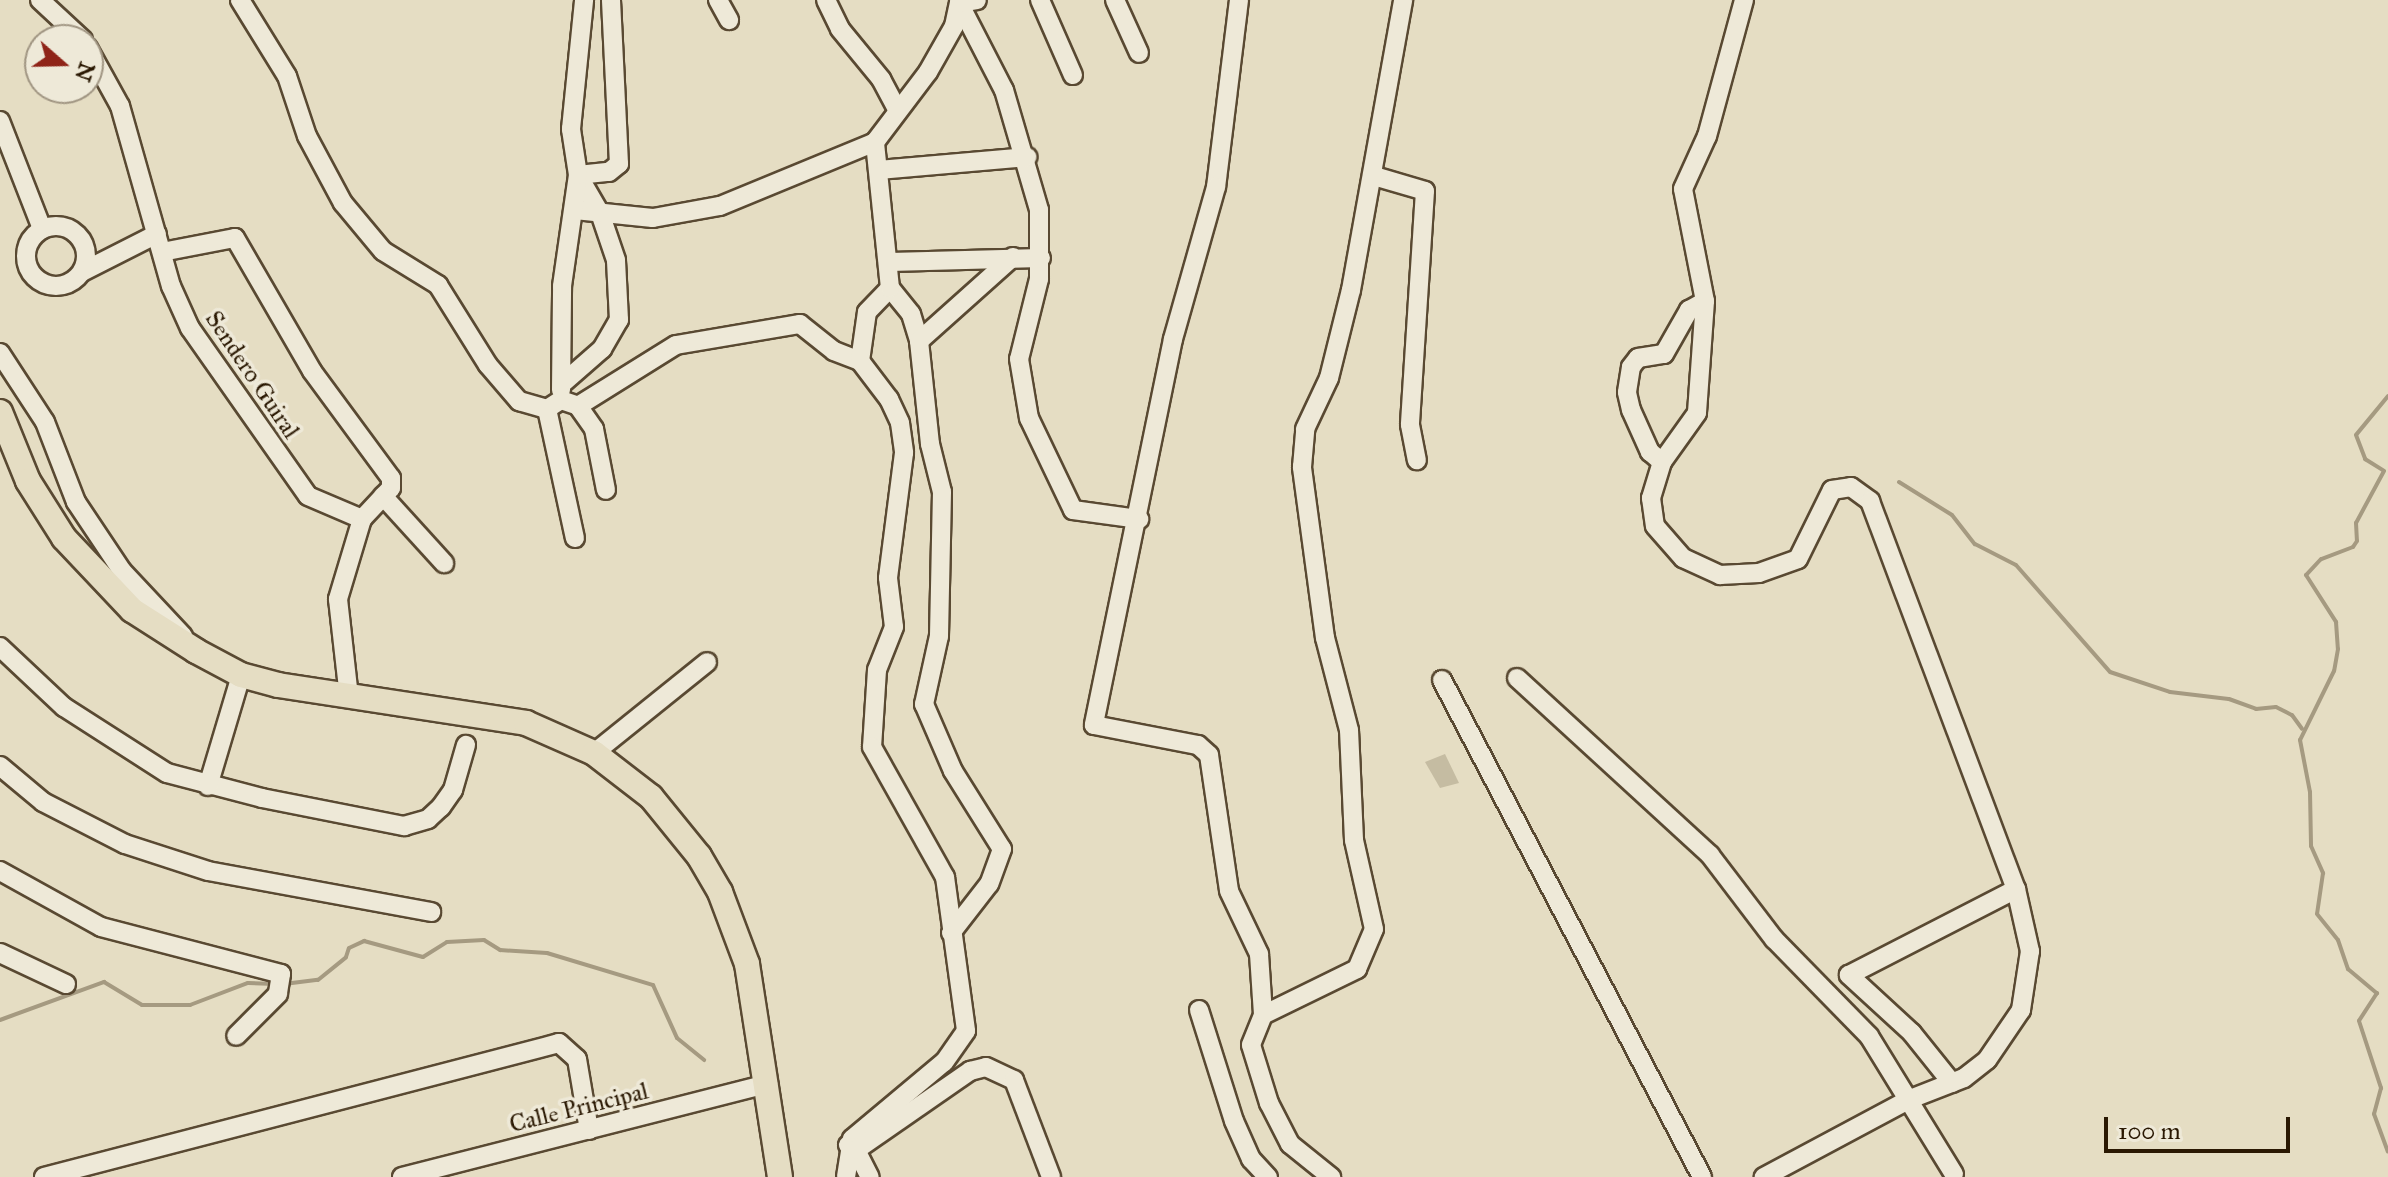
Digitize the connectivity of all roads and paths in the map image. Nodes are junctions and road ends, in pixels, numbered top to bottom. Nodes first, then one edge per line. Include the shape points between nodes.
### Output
1 (40, 0) edge
2 (240, 0) edge
3 (584, 0) edge
4 (611, 0) edge
5 (718, 0) edge
6 (826, 0) edge
7 (1040, 0) edge
8 (1115, 0) edge
9 (1239, 0) edge
10 (1403, 0) edge
11 (1744, 0) edge
12 (968, 2) edge
13 (729, 20) dead end
14 (66, 24) edge
15 (1139, 53) dead end
16 (1073, 75) dead end
17 (104, 77) edge
18 (898, 111) junction
19 (0, 121) edge
20 (875, 142) junction
21 (1027, 157) junction
22 (879, 170) junction
23 (578, 175) junction
24 (1374, 176) junction
25 (575, 210) junction
26 (600, 213) junction
27 (42, 229) junction
28 (159, 243) junction
29 (1013, 257) junction
30 (1041, 258) junction
31 (890, 262) junction
32 (82, 272) junction
33 (890, 288) junction
34 (1705, 301) junction
35 (919, 341) junction
36 (0, 353) edge
37 (860, 361) junction
38 (562, 399) junction
39 (0, 412) edge
40 (1417, 460) dead end
41 (1662, 462) junction
42 (606, 490) dead end
43 (383, 496) junction
44 (362, 519) junction
45 (1139, 519) junction
46 (575, 538) dead end
47 (444, 563) dead end
48 (0, 647) edge
49 (196, 651) junction
50 (707, 662) dead end
51 (241, 675) junction
52 (1517, 678) dead end
53 (1442, 680) dead end
54 (349, 697) junction
55 (466, 745) dead end
56 (594, 753) junction
57 (0, 766) edge
58 (208, 786) junction
59 (0, 871) edge
60 (2016, 889) junction
61 (431, 912) dead end
62 (951, 933) junction
63 (0, 953) edge
64 (66, 984) dead end
65 (1199, 1010) dead end
66 (1263, 1015) junction
67 (236, 1036) dead end
68 (1952, 1083) junction
69 (768, 1084) junction
70 (1910, 1099) junction
71 (589, 1130) junction
72 (852, 1147) junction
73 (1954, 1174) dead end
74 (44, 1177) edge
75 (402, 1177) edge
76 (780, 1177) edge
77 (846, 1177) edge
78 (870, 1177) edge
79 (1051, 1177) edge
80 (1268, 1177) edge
81 (1331, 1177) edge
82 (1702, 1177) edge
83 (1764, 1177) edge

1 - 14 street
2 - 38 street via 287,76 307,136 337,194 371,241 438,285 488,365 519,401
3 - 23 street via 571,129
4 - 23 street via 619,164 609,172
5 - 13 street
6 - 18 street via 840,29 881,79
7 - 16 street
8 - 15 street
9 - 45 street via 1219,171 1173,339
10 - 24 street via 1383,89
11 - 34 street via 1707,136 1683,189
12 - 18 street
12 - 21 street
17 - 28 street, Sendero Guiral via 120,106
18 - 20 street
19 - 27 street
20 - 22 street
20 - 26 street via 720,206 653,218
21 - 22 street
21 - 30 street via 1039,210
22 - 31 street
23 - 25 street
23 - 26 street
24 - 40 street via 1422,186 1426,196 1410,425
24 - 66 street via 1337,352 1305,429 1302,495 1325,638 1349,730 1354,840 1374,929 1357,969
25 - 26 street
25 - 38 street via 562,286
26 - 38 street via 616,260 619,320
27 - 32 street via 61,226 79,235 86,253
27 - 32 street via 26,251 34,277 59,286
28 - 32 street
28 - 43 street via 235,238 312,371 391,478
28 - 44 street, Sendero Guiral via 190,328 294,479 308,496
29 - 30 street
29 - 31 street
29 - 35 street
30 - 45 street via 1019,359 1029,418 1073,510
31 - 33 street
33 - 35 street via 911,314
33 - 37 street via 867,312
34 - 41 street via 1697,413
34 - 41 street via 1689,310 1664,354 1638,358 1631,367 1631,410 1650,452
35 - 62 street via 930,444 942,492 944,542 939,636 924,704 954,774 1002,849 989,884
36 - 49 street via 45,422 83,513 122,571
37 - 38 street via 834,351 808,328 793,325 676,345
37 - 62 street via 895,411 904,453 888,578 894,627 877,670 870,714 872,747 945,877
38 - 42 street via 594,429
38 - 46 street
39 - 49 main road via 28,481 64,538 132,610
41 - 60 street via 1651,498 1655,526 1683,558 1720,575 1759,573 1798,559 1832,490 1851,487 1870,501
43 - 44 street
43 - 47 street
44 - 54 street via 338,599
45 - 66 street via 1094,725 1198,745 1209,755 1229,891 1259,954
48 - 58 street via 64,707 128,750 167,773
49 - 51 main road
50 - 56 street
51 - 54 main road
51 - 58 street
52 - 70 street via 1710,855 1774,939 1869,1036
53 - 82 street
54 - 56 main road via 526,723
55 - 58 street via 453,790 441,807 428,819 404,826
56 - 69 main road via 624,773 672,820 720,892 747,964
57 - 61 street via 43,802 137,848 208,871
59 - 67 street via 101,927 276,971 283,978 278,994
60 - 68 street via 2030,951 2021,1010 1987,1060
60 - 68 street via 1849,975 1912,1033
62 - 72 street via 966,1031 944,1062 865,1123
63 - 64 street
65 - 80 street via 1234,1121 1251,1159
66 - 81 street via 1251,1045 1269,1103 1290,1144
68 - 70 street
69 - 71 street, Calle Principal
69 - 76 main road
70 - 73 street
70 - 83 street
71 - 74 street via 577,1059 559,1043
71 - 75 street, Calle Principal
72 - 77 street
72 - 78 street
72 - 79 street via 970,1071 986,1067 1014,1080

